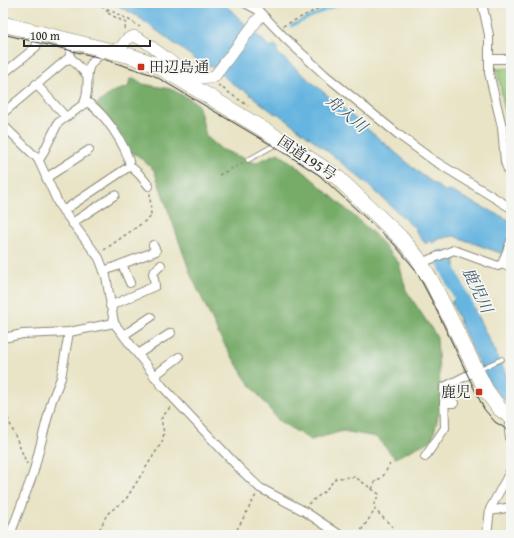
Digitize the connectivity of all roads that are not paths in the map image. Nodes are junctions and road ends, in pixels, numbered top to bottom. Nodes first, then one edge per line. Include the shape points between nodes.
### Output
1 (245, 3) edge
2 (482, 3) edge
3 (257, 11) edge
4 (3, 24) edge
5 (40, 34) junction
6 (72, 42) junction
7 (112, 52) junction
8 (69, 59) junction
9 (511, 59) edge
10 (490, 60) junction
11 (3, 74) edge
12 (86, 74) junction
13 (36, 84) junction
14 (85, 101) junction
15 (3, 113) edge
16 (65, 116) junction
17 (3, 125) edge
18 (278, 139) junction
19 (89, 150) dead end
20 (38, 159) junction
21 (248, 160) road end
22 (130, 166) junction
23 (46, 178) junction
24 (511, 178) edge
25 (149, 186) road end
26 (115, 195) dead end
27 (511, 208) edge
28 (62, 211) junction
29 (72, 223) junction
30 (511, 241) edge
31 (153, 245) dead end
32 (421, 263) junction
33 (503, 263) junction
34 (122, 264) junction
35 (161, 265) dead end
36 (511, 268) edge
37 (104, 271) junction
38 (130, 283) dead end
39 (110, 306) junction
40 (151, 317) dead end
41 (114, 323) junction
42 (69, 332) junction
43 (171, 333) dead end
44 (124, 336) junction
45 (3, 338) edge
46 (138, 354) junction
47 (179, 357) dead end
48 (502, 359) dead end
49 (480, 370) junction
50 (154, 376) junction
51 (444, 403) junction
52 (454, 403) dead end
53 (511, 417) edge
54 (511, 444) edge
55 (425, 457) dead end
56 (511, 470) edge
57 (511, 506) edge
58 (490, 511) junction
59 (10, 535) edge
60 (340, 535) edge
61 (487, 535) edge

1 - 3 street
2 - 10 street via 489,35
3 - 7 street via 214,77 205,80 195,77 134,36
3 - 27 street via 325,75 399,135 433,160
4 - 5 highway, 国道195号
5 - 6 highway, 国道195号
5 - 11 street via 36,46
6 - 7 highway, 国道195号
6 - 8 street
7 - 12 street via 92,62
7 - 18 highway, 国道195号 via 137,57 157,66
8 - 12 street
8 - 13 street
9 - 10 street
10 - 24 street via 489,73 502,127 505,162
12 - 14 street via 88,84
13 - 15 street
13 - 16 street
14 - 16 street
14 - 22 street via 102,115 117,136
16 - 20 street via 54,127
17 - 20 street
18 - 21 lane via 273,146
18 - 32 highway, 国道195号 via 337,177 400,237
19 - 23 street
20 - 23 street
22 - 25 street
22 - 28 street
23 - 28 street
26 - 29 street
28 - 29 street
29 - 37 street via 97,254
30 - 33 street
31 - 34 street via 156,251
32 - 33 street via 454,250 498,266
32 - 49 highway, 国道195号
33 - 36 street
34 - 37 street
34 - 38 street
35 - 39 street via 153,273 155,286
37 - 39 street
39 - 41 street
40 - 44 street
41 - 42 street
41 - 44 street
42 - 45 street via 23,334
42 - 59 street via 60,378 34,472
43 - 46 street
44 - 46 street
46 - 50 street
47 - 50 street
48 - 49 lane
49 - 51 street via 444,388
49 - 53 highway, 国道195号 via 493,400
50 - 60 street via 240,470 260,488
51 - 52 street
51 - 55 street via 445,428
53 - 54 street
56 - 58 street
57 - 58 street
58 - 61 street

